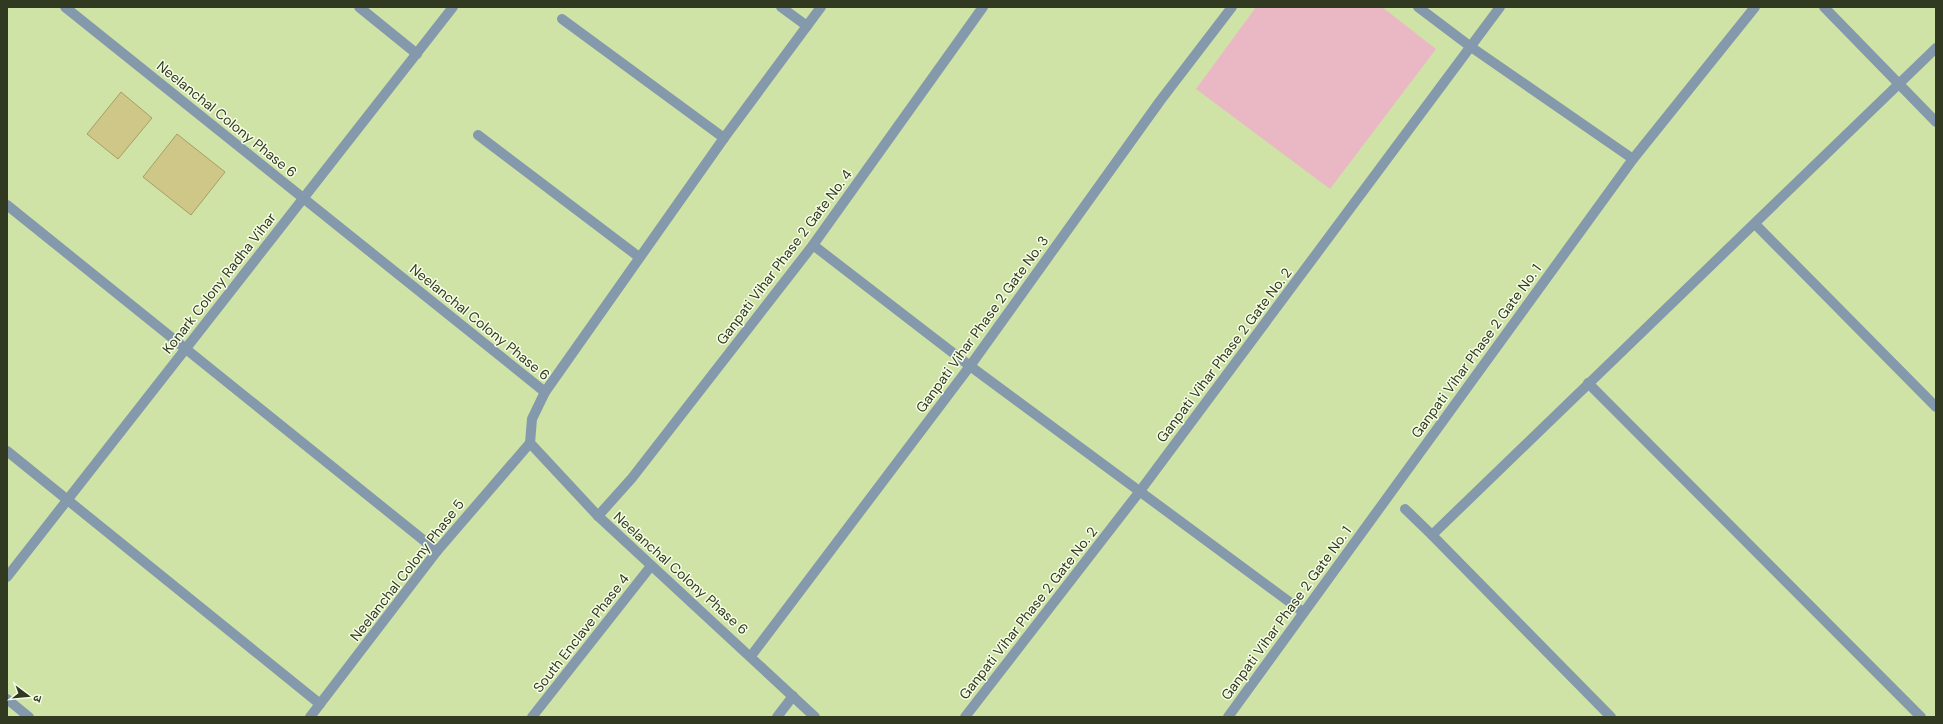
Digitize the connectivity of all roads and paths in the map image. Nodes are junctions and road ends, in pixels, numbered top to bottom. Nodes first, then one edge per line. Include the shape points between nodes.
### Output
1 (65, 7) edge
2 (359, 7) edge
3 (453, 7) edge
4 (781, 7) edge
5 (821, 7) edge
6 (982, 7) edge
7 (1232, 7) edge
8 (1418, 7) edge
9 (1500, 7) edge
10 (1755, 7) edge
11 (1824, 7) edge
12 (562, 19) dead end
13 (807, 26) junction
14 (1471, 47) junction
15 (1936, 48) edge
16 (417, 54) junction
17 (1899, 85) junction
18 (1936, 122) edge
19 (478, 135) dead end
20 (724, 138) junction
21 (1633, 159) junction
22 (304, 198) junction
23 (7, 205) edge
24 (1754, 224) junction
25 (813, 245) junction
26 (639, 257) junction
27 (185, 349) junction
28 (970, 366) junction
29 (1588, 383) junction
30 (545, 392) junction
31 (1936, 407) edge
32 (530, 442) junction
33 (7, 451) edge
34 (1140, 491) junction
35 (68, 498) junction
36 (1405, 509) dead end
37 (598, 516) junction
38 (1432, 535) junction
39 (437, 551) junction
40 (651, 566) junction
41 (7, 577) edge
42 (1303, 612) junction
43 (751, 656) junction
44 (793, 696) junction
45 (7, 699) edge
46 (320, 704) junction
47 (29, 717) edge
48 (310, 717) edge
49 (532, 717) edge
50 (777, 717) edge
51 (815, 717) edge
52 (965, 717) edge
53 (1228, 717) edge
54 (1611, 717) edge
55 (1921, 717) edge

1 - 22 street, Neelanchal Colony Phase 6
2 - 16 street
3 - 16 street, Konark Colony Radha Vihar
4 - 13 street
5 - 13 street
6 - 25 street, Ganpati Vihar Phase 2 Gate No. 4
7 - 28 street, Ganpati Vihar Phase 2 Gate No. 3 via 1160,101
8 - 14 street
9 - 14 street, Ganpati Vihar Phase 2 Gate No. 2
10 - 21 street, Ganpati Vihar Phase 2 Gate No. 1
11 - 17 street
12 - 20 street
13 - 20 street
14 - 21 street
14 - 34 street, Ganpati Vihar Phase 2 Gate No. 2
15 - 17 street
16 - 22 street, Konark Colony Radha Vihar
17 - 18 street
17 - 24 street
19 - 26 street
20 - 26 street
21 - 42 street, Ganpati Vihar Phase 2 Gate No. 1
22 - 27 street, Konark Colony Radha Vihar
22 - 30 street, Neelanchal Colony Phase 6
23 - 27 street
24 - 29 street
24 - 31 street
25 - 28 street
25 - 37 street, Ganpati Vihar Phase 2 Gate No. 4 via 632,478
26 - 30 street
27 - 35 street, Konark Colony Radha Vihar
27 - 39 street
28 - 34 street
28 - 43 street, Ganpati Vihar Phase 2 Gate No. 3
29 - 38 street
29 - 55 street
30 - 32 street, Neelanchal Colony Phase 6 via 532,419
32 - 37 street, Neelanchal Colony Phase 6
32 - 39 street, Neelanchal Colony Phase 5
33 - 35 street
34 - 42 street
34 - 52 street, Ganpati Vihar Phase 2 Gate No. 2
35 - 41 street, Konark Colony Radha Vihar
35 - 46 street
36 - 38 street
37 - 40 street, Neelanchal Colony Phase 6
38 - 54 street
39 - 46 street, Neelanchal Colony Phase 5
40 - 43 street, Neelanchal Colony Phase 6
40 - 49 street, South Enclave Phase 4
42 - 53 street, Ganpati Vihar Phase 2 Gate No. 1
43 - 44 street, Neelanchal Colony Phase 6
44 - 50 street
44 - 51 street, Neelanchal Colony Phase 6
45 - 47 street
46 - 48 street, Neelanchal Colony Phase 5

